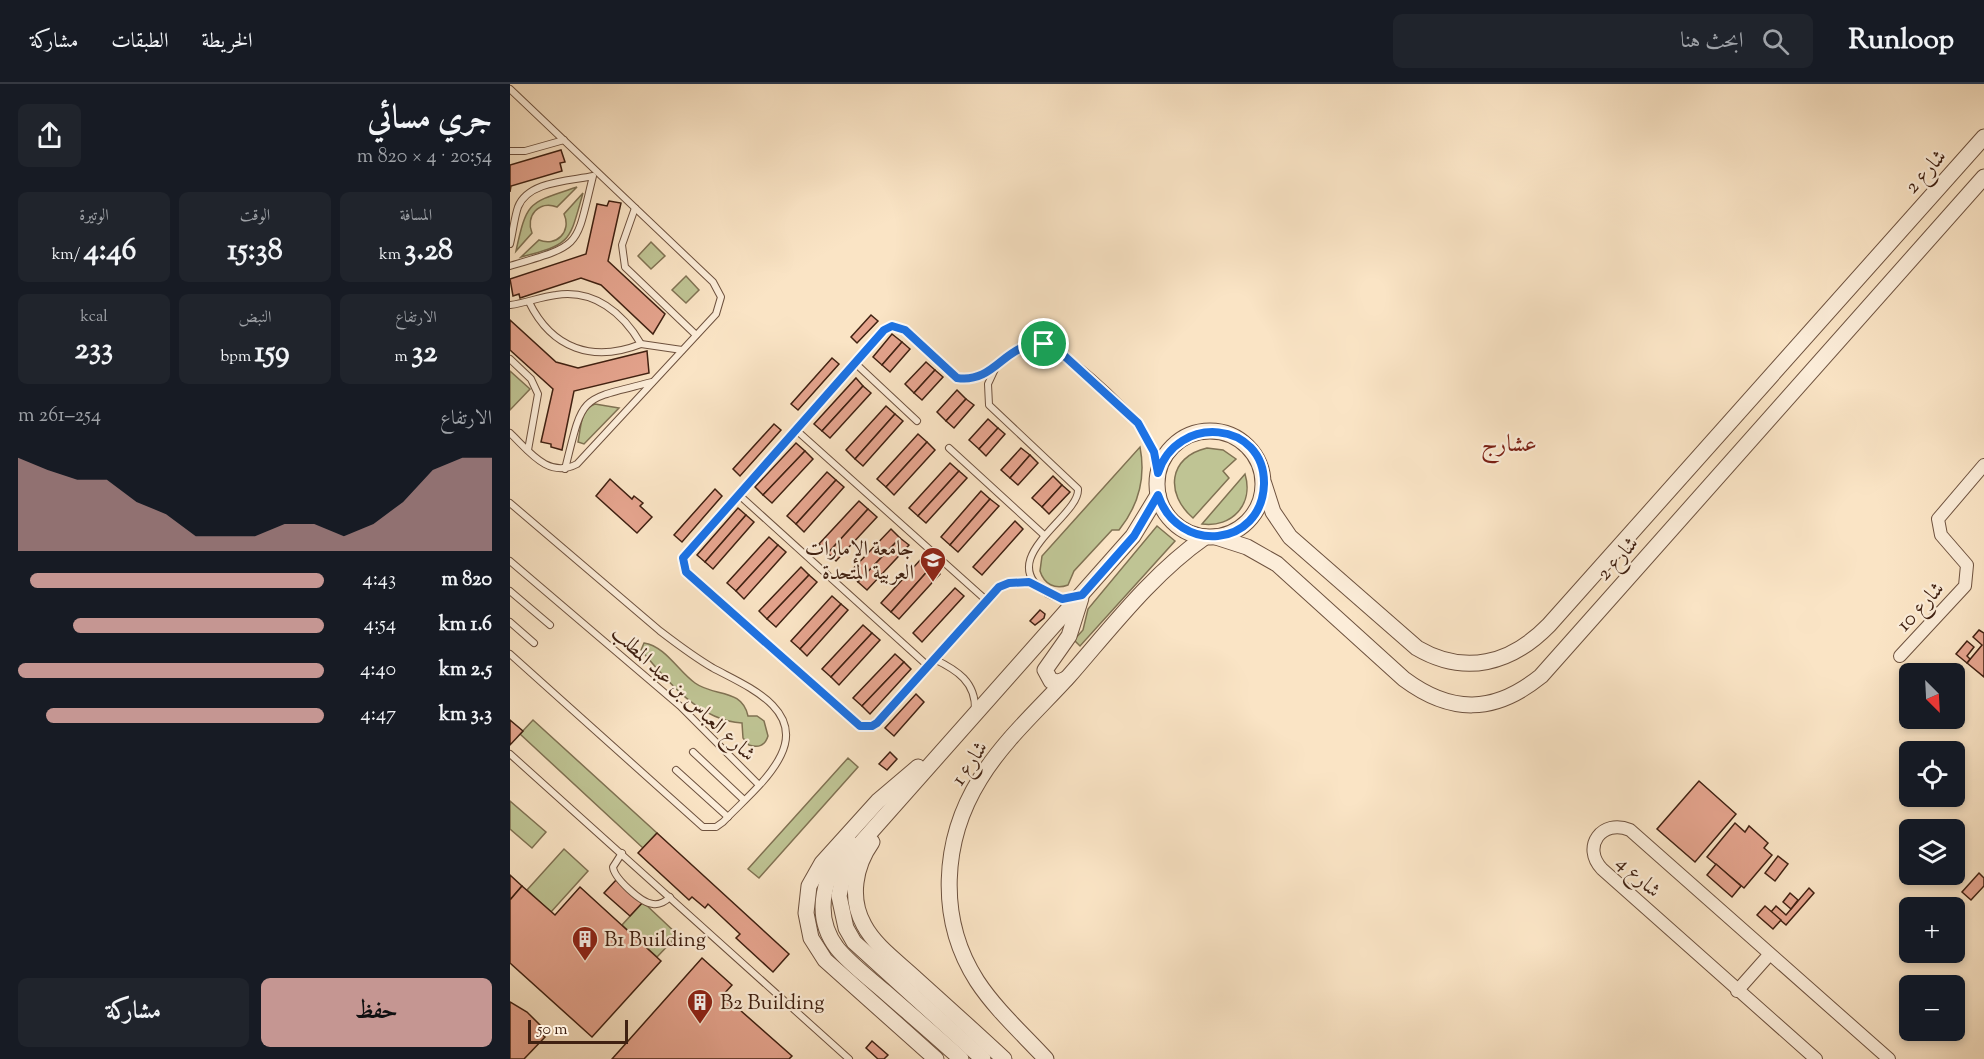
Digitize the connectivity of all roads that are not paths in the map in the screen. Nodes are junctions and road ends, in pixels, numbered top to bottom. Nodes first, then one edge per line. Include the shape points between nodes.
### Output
1 (510, 89) edge
2 (1984, 137) edge
3 (564, 140) junction
4 (510, 151) edge
5 (595, 174) junction
6 (1984, 177) edge
7 (635, 208) junction
8 (510, 244) edge
9 (510, 266) edge
10 (529, 302) junction
11 (510, 305) edge
12 (696, 335) junction
13 (641, 344) junction
14 (682, 350) junction
15 (510, 359) edge
16 (855, 363) junction
17 (996, 367) junction
18 (653, 382) junction
19 (918, 421) dead end
20 (795, 429) junction
21 (510, 433) edge
22 (949, 448) dead end
23 (528, 450) junction
24 (1984, 465) edge
25 (565, 469) junction
26 (1158, 473) junction
27 (1264, 484) junction
28 (738, 494) junction
29 (1158, 495) junction
30 (510, 503) edge
31 (1044, 535) junction
32 (1210, 537) junction
33 (510, 561) edge
34 (1038, 586) junction
35 (510, 591) edge
36 (1082, 595) junction
37 (986, 600) junction
38 (510, 622) edge
39 (550, 625) dead end
40 (534, 643) dead end
41 (510, 654) edge
42 (1900, 657) dead end
43 (934, 659) junction
44 (928, 666) junction
45 (1066, 679) junction
46 (975, 715) junction
47 (949, 743) junction
48 (693, 752) dead end
49 (510, 754) edge
50 (921, 765) junction
51 (676, 770) dead end
52 (758, 784) junction
53 (744, 800) junction
54 (728, 817) junction
55 (622, 853) junction
56 (670, 897) junction
57 (1769, 956) junction
58 (1737, 991) junction
59 (849, 1059) edge
60 (936, 1059) edge
61 (961, 1059) edge
62 (983, 1059) edge
63 (1004, 1059) edge
64 (1046, 1059) edge
65 (1816, 1059) edge
66 (1888, 1059) edge

1 - 3 lane
2 - 27 street, شارع 2 via 1556,617 1518,652 1470,664 1433,657 1417,648 1290,537 1273,512
3 - 4 lane
3 - 5 lane
5 - 7 lane
5 - 8 lane via 540,187 527,195 518,208
5 - 9 lane via 579,232 571,244 558,252
6 - 32 street, شارع 2 via 1541,676 1514,695 1465,705 1423,693 1277,564 1247,547
7 - 12 lane via 622,245 625,267
7 - 12 lane via 717,286 721,297 719,309
10 - 11 lane
10 - 13 lane via 559,294 592,298 621,316
10 - 13 lane via 547,330 575,348 608,353
12 - 14 lane
13 - 14 lane
14 - 18 lane
15 - 23 lane via 535,383 538,394
16 - 17 lane via 884,330 897,326 957,378 974,378
16 - 19 lane
16 - 20 lane
17 - 26 lane via 1009,354 1031,344 1044,344 1059,351 1138,423 1154,452
17 - 31 lane via 988,384 989,405 1078,489 1077,500
18 - 25 lane via 582,460
18 - 25 lane via 597,396 586,404 579,415
20 - 28 lane
20 - 37 lane
21 - 23 lane
22 - 31 lane
23 - 25 lane via 547,466
24 - 42 street, شارع 10 via 1938,519 1941,535 1967,565 1968,579
26 - 27 street via 1166,455 1179,442 1196,433 1215,431 1233,436 1249,447 1258,461
26 - 29 street
27 - 32 street via 1254,515 1237,530
28 - 44 lane
28 - 44 lane via 685,554 686,572 860,726 877,723
29 - 32 street via 1172,520 1187,532
29 - 36 street, شارع 1 via 1134,536
30 - 52 lane, شارع العباس بن عبد المطلب via 660,631 774,706 783,722 784,748
31 - 34 lane via 1031,564
32 - 45 street, شارع 1 via 1160,574
33 - 52 lane, شارع العباس بن عبد المطلب via 680,706
34 - 36 lane via 1062,599
34 - 37 lane via 1029,582 1009,583
35 - 39 lane
36 - 45 street via 1073,628 1045,670 1051,681
36 - 46 street, شارع 1
37 - 43 lane
38 - 40 lane
41 - 54 lane via 703,827 716,828
43 - 44 lane
43 - 46 lane via 966,679 972,690
45 - 64 street, شارع 1 via 981,778 959,823 949,867 950,907 967,963 990,999
46 - 47 street, شارع 1
47 - 50 street, شارع 1
47 - 62 street, شارع 1 via 852,853 844,867 839,896 846,928 854,942
47 - 63 street via 864,853 855,882 856,897 863,924 871,936
48 - 53 lane
49 - 55 lane
50 - 60 street via 878,801 822,863 809,886 806,913 812,938 825,960
50 - 61 street, شارع 1 via 832,865 825,886 825,922 829,936 842,953
51 - 54 lane
52 - 53 lane
53 - 54 lane
55 - 56 lane
55 - 56 lane via 613,867 617,876 648,903 660,904
56 - 59 lane
57 - 58 street
57 - 58 street, شارع 4 via 1630,830 1614,826 1599,833 1592,847 1596,863
57 - 66 street, شارع 4
58 - 65 street, شارع 4

